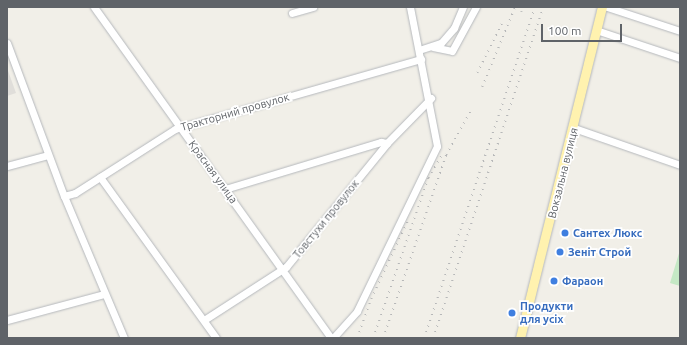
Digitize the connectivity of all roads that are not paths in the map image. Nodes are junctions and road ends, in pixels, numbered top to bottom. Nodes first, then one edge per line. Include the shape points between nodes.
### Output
1 (94, 7) edge
2 (313, 7) edge
3 (410, 7) edge
4 (463, 7) edge
5 (476, 7) edge
6 (602, 7) edge
7 (607, 7) edge
8 (292, 14) dead end
9 (596, 30) junction
10 (680, 31) edge
11 (7, 43) edge
12 (433, 47) junction
13 (420, 50) junction
14 (680, 58) edge
15 (421, 59) junction
16 (431, 98) junction
17 (180, 127) junction
18 (574, 128) junction
19 (387, 143) junction
20 (48, 155) junction
21 (680, 165) edge
22 (7, 166) edge
23 (100, 177) junction
24 (225, 190) junction
25 (64, 196) junction
26 (282, 270) junction
27 (104, 294) junction
28 (7, 320) edge
29 (204, 320) junction
30 (124, 338) edge
31 (216, 338) edge
32 (332, 338) edge
33 (520, 338) edge

1 - 17 street, Красная улица
2 - 8 street
3 - 13 street
4 - 12 street via 454,28
5 - 12 street via 452,51
6 - 9 main road, Вокзальна вулиця
7 - 10 street
9 - 14 street
9 - 18 main road, Вокзальна вулиця
11 - 20 street
12 - 13 street
13 - 15 street
15 - 16 street
15 - 17 street, Тракторний провулок
16 - 19 street, Товстухи провулок
16 - 32 street via 438,137 434,155 357,311
17 - 23 street, Тракторний провулок
17 - 24 street, Красная улица
18 - 21 street
18 - 33 main road, Вокзальна вулиця
19 - 24 street via 230,185
19 - 26 street, Товстухи провулок
20 - 22 street
20 - 25 street
23 - 25 street, Тракторний провулок
23 - 29 street
24 - 26 street, Красная улица
25 - 27 street
26 - 29 street, Товстухи провулок
26 - 32 street, Красная улица
27 - 28 street
27 - 30 street
29 - 31 street

